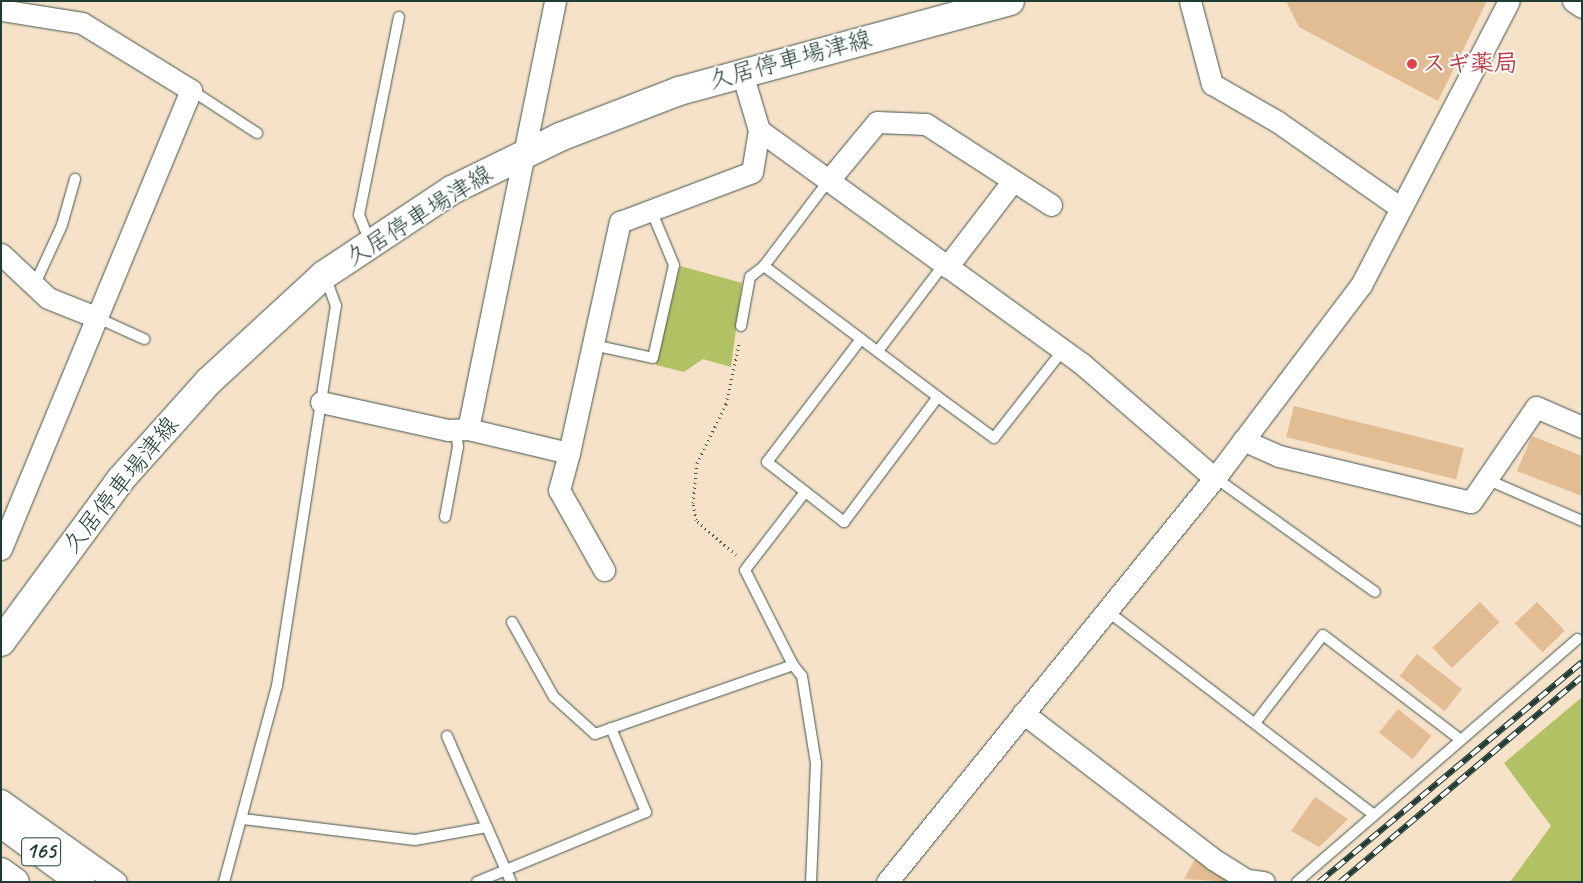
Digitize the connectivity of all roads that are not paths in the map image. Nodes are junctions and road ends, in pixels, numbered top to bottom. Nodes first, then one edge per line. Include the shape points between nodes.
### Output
1 (555, 1) edge
2 (1010, 1) edge
3 (1190, 1) edge
4 (1509, 1) edge
5 (1573, 1) edge
6 (1582, 7) edge
7 (1, 10) edge
8 (399, 17) dead end
9 (742, 73) junction
10 (191, 90) junction
11 (759, 130) junction
12 (257, 132) dead end
13 (524, 154) junction
14 (75, 179) dead end
15 (829, 180) junction
16 (1012, 182) junction
17 (1051, 205) dead end
18 (1401, 208) junction
19 (651, 210) junction
20 (370, 242) junction
21 (1, 254) edge
22 (764, 266) junction
23 (946, 266) junction
24 (324, 276) junction
25 (34, 286) junction
26 (98, 318) junction
27 (741, 326) road end
28 (144, 339) dead end
29 (862, 339) junction
30 (592, 345) junction
31 (1063, 350) junction
32 (878, 351) junction
33 (938, 397) junction
34 (321, 402) junction
35 (1582, 427) edge
36 (462, 430) junction
37 (1243, 440) junction
38 (569, 452) junction
39 (1212, 476) junction
40 (1486, 479) junction
41 (804, 492) junction
42 (445, 516) dead end
43 (1582, 521) edge
44 (1, 549) edge
45 (604, 570) dead end
46 (1375, 592) dead end
47 (1105, 609) junction
48 (512, 622) dead end
49 (1578, 640) dead end
50 (1, 642) edge
51 (793, 665) junction
52 (1023, 713) junction
53 (1255, 724) junction
54 (611, 728) junction
55 (447, 736) dead end
56 (1461, 740) junction
57 (1, 800) edge
58 (1374, 815) junction
59 (242, 819) junction
60 (1, 823) edge
61 (487, 827) junction
62 (506, 869) junction
63 (1, 872) edge
64 (1252, 881) edge
65 (15, 882) edge
66 (81, 882) edge
67 (116, 882) edge
68 (224, 882) edge
69 (477, 882) edge
70 (512, 882) edge
71 (811, 882) edge
72 (886, 882) edge
73 (1297, 882) edge

1 - 13 street
2 - 9 main road, 久居停車場津線
3 - 18 street via 1212,84 1278,122
4 - 18 street
5 - 6 street
7 - 10 street via 82,23
8 - 20 lane via 359,215
9 - 11 street
9 - 13 main road, 久居停車場津線 via 621,111
10 - 12 lane
10 - 26 street
11 - 15 street
11 - 19 street via 752,172
13 - 20 main road, 久居停車場津線 via 452,190
13 - 36 street
14 - 25 lane via 62,225
15 - 16 street via 877,122 900,122 926,124 949,136
15 - 22 lane
15 - 23 street
16 - 17 street
16 - 23 street
18 - 37 street via 1361,285
19 - 30 street via 620,222
19 - 30 lane via 674,265 653,358
20 - 24 main road, 久居停車場津線
21 - 25 street
22 - 27 lane via 750,278
22 - 29 lane
23 - 31 street
23 - 32 lane
24 - 34 lane via 336,306
24 - 50 main road, 久居停車場津線 via 160,432
25 - 26 street via 48,298
26 - 28 lane
26 - 44 street
29 - 32 lane
29 - 41 lane via 767,462
30 - 38 street
31 - 33 lane via 994,438
31 - 39 street
32 - 33 lane
33 - 41 lane via 844,522
34 - 36 street
34 - 59 lane via 278,686
35 - 40 street via 1536,406
36 - 38 street
36 - 42 lane
37 - 39 street
37 - 40 street via 1279,456 1470,502
38 - 45 street via 559,490
39 - 46 lane
39 - 47 street
40 - 43 lane
41 - 51 lane via 745,570
47 - 52 street
47 - 53 lane
48 - 54 lane via 566,713 595,734
49 - 56 lane
51 - 54 lane
51 - 71 lane via 802,676 816,763
52 - 64 street via 1213,859
52 - 72 street
53 - 56 lane via 1324,635
53 - 58 lane
54 - 62 lane via 646,812
55 - 61 lane
56 - 58 lane
57 - 67 street, 165
58 - 73 lane
59 - 61 lane via 415,840
59 - 68 lane
60 - 66 main road, 165
61 - 62 lane
62 - 69 lane
62 - 70 lane
63 - 65 main road, 165

